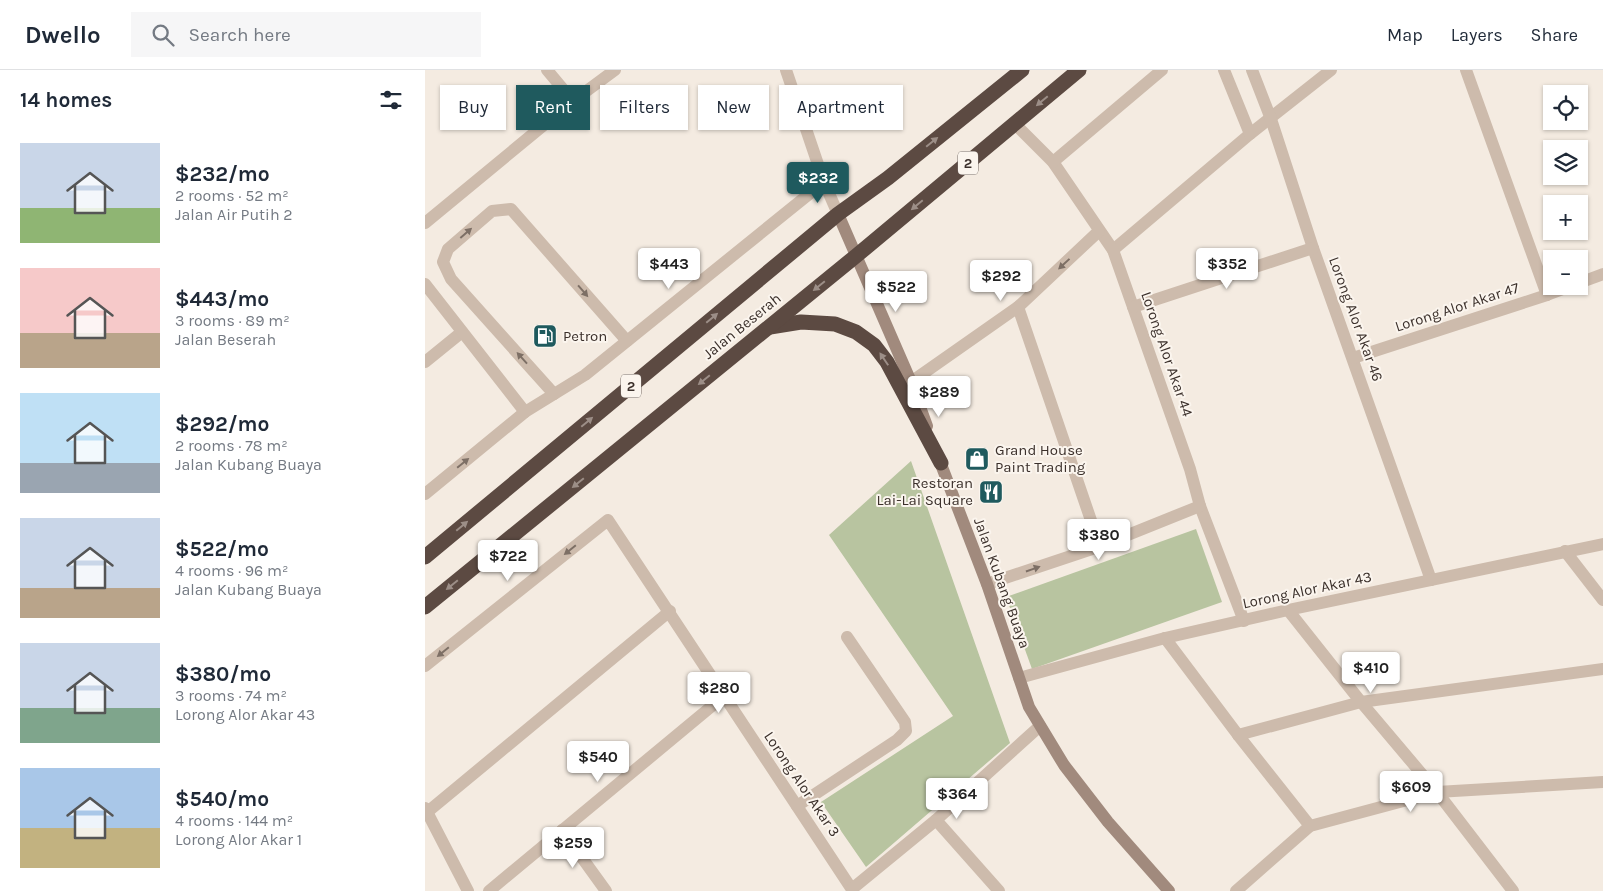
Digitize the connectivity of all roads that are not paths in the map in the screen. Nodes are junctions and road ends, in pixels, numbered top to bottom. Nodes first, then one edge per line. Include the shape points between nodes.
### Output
1 (547, 70) edge
2 (615, 70) edge
3 (786, 70) edge
4 (1022, 70) edge
5 (1079, 70) edge
6 (1162, 70) edge
7 (1224, 70) edge
8 (1252, 70) edge
9 (1331, 70) edge
10 (1466, 70) edge
11 (559, 85) edge
12 (590, 89) edge
13 (1271, 119) junction
14 (1015, 123) junction
15 (539, 130) edge
16 (1249, 134) junction
17 (1053, 162) junction
18 (824, 182) junction
19 (838, 214) junction
20 (425, 224) edge
21 (1099, 231) junction
22 (1313, 248) junction
23 (1113, 250) junction
24 (856, 256) junction
25 (1603, 274) edge
26 (1588, 280) edge
27 (425, 284) edge
28 (1543, 284) edge
29 (1547, 295) edge
30 (1018, 307) junction
31 (1133, 307) junction
32 (769, 327) junction
33 (463, 332) junction
34 (627, 341) junction
35 (1353, 358) junction
36 (425, 362) edge
37 (911, 382) junction
38 (554, 394) junction
39 (525, 412) junction
40 (941, 463) junction
41 (425, 494) edge
42 (1200, 506) junction
43 (1603, 544) edge
44 (1098, 547) junction
45 (1565, 551) junction
46 (425, 557) edge
47 (1431, 580) junction
48 (987, 584) junction
49 (1603, 600) edge
50 (425, 607) edge
51 (1288, 610) junction
52 (670, 611) junction
53 (1244, 621) junction
54 (847, 636) dead end
55 (1165, 638) junction
56 (425, 666) edge
57 (1603, 669) edge
58 (1019, 678) junction
59 (724, 696) junction
60 (1361, 702) junction
61 (1040, 726) junction
62 (1238, 735) junction
63 (1603, 782) edge
64 (1437, 792) junction
65 (797, 806) junction
66 (426, 811) edge
67 (936, 820) junction
68 (1310, 826) junction
69 (562, 830) junction
70 (852, 890) edge
71 (469, 891) edge
72 (489, 891) edge
73 (606, 891) edge
74 (999, 891) edge
75 (1169, 891) edge
76 (1236, 891) edge
77 (1513, 891) edge

1 - 11 street
2 - 12 street
3 - 18 street
19 -> 4 highway, Jalan Beserah / 2
5 -> 14 highway, Jalan Beserah / 2
6 - 17 street
7 - 16 street
8 - 13 street, Lorong Alor Akar 46
9 - 13 street
10 - 28 street
13 - 16 street
13 - 22 street, Lorong Alor Akar 46
14 - 17 street, Lorong Alor Akar 44
14 -> 24 highway, Jalan Beserah / 2
15 - 20 street
16 - 23 street
17 - 21 street, Lorong Alor Akar 44
18 - 19 street
18 - 34 street
19 - 24 street, Jalan Kubang Buaya
46 -> 19 highway, Jalan Beserah / 2
21 - 23 street, Lorong Alor Akar 44
21 -> 30 street
22 - 31 street
22 - 35 street, Lorong Alor Akar 46
23 - 31 street, Lorong Alor Akar 44
24 -> 32 highway, Jalan Beserah / 2
24 - 37 street, Jalan Kubang Buaya
25 - 26 street
27 - 33 street
29 - 35 street, Lorong Alor Akar 47
30 - 37 street
30 - 44 street
31 - 42 street, Lorong Alor Akar 44
40 -> 32 highway via 887,362 874,345 856,332 835,324 801,322
32 -> 50 highway, Jalan Beserah / 2
33 - 36 street
33 - 39 street
34 - 38 street via 585,375
38 -> 34 street via 451,280 443,262 447,249 492,211 511,209
35 - 47 street, Lorong Alor Akar 46
37 - 40 street, Jalan Kubang Buaya
38 - 39 street
41 -> 39 street
40 - 48 street, Jalan Kubang Buaya
42 - 44 street
42 - 53 street, Lorong Alor Akar 44
43 - 45 street, Lorong Alor Akar 43
48 -> 44 street
45 - 47 street, Lorong Alor Akar 43
45 - 49 street
47 - 51 street, Lorong Alor Akar 43
48 - 58 street, Jalan Kubang Buaya
51 - 53 street, Lorong Alor Akar 43
51 - 60 street
52 -> 56 street, Lorong Alor Akar 3 via 608,520
52 - 59 street, Lorong Alor Akar 3
52 - 66 street
53 - 55 street, Lorong Alor Akar 43
54 - 65 street via 905,722 906,730 897,740
55 - 58 street, Lorong Alor Akar 43
55 - 62 street
57 - 60 street
58 - 61 street, Jalan Kubang Buaya
59 - 65 street, Lorong Alor Akar 3
59 - 69 street
60 - 62 street
60 - 64 street
61 - 67 street
61 - 75 street, Jalan Kubang Buaya via 1064,765 1097,808
62 - 68 street
63 - 64 street
64 - 68 street
64 - 77 street
65 - 70 street, Lorong Alor Akar 3
66 - 71 street
67 - 70 street
67 - 74 street
68 - 76 street
69 - 72 street
69 - 73 street

